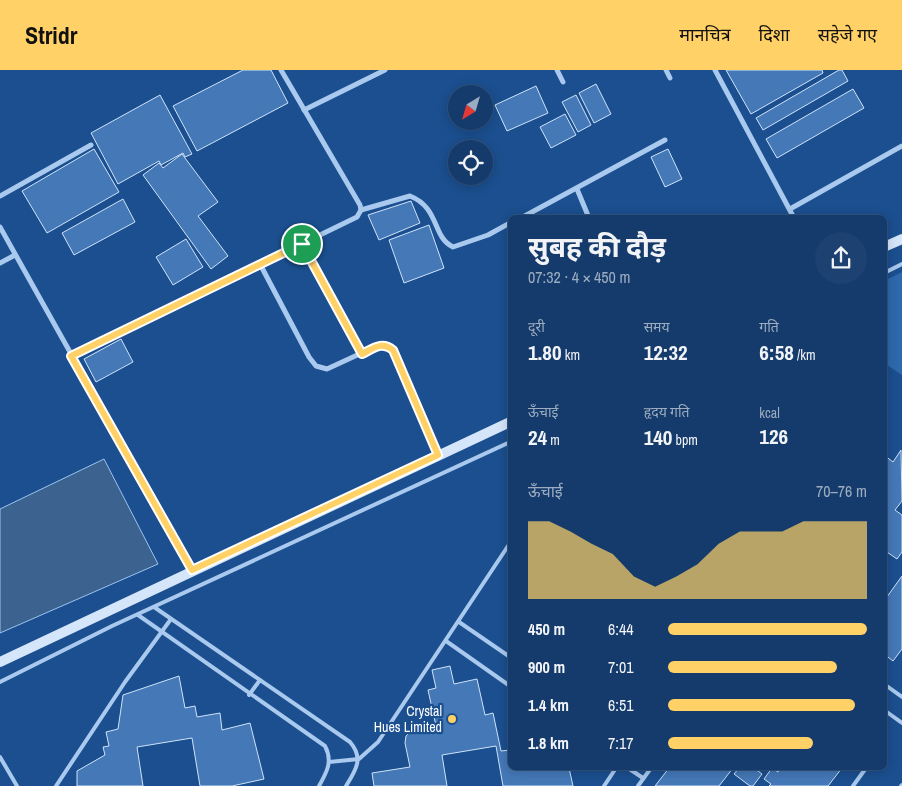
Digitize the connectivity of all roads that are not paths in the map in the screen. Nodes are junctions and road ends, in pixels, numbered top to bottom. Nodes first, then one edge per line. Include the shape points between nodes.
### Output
1 (281, 70) edge
2 (386, 70) edge
3 (557, 70) edge
4 (666, 70) edge
5 (716, 70) edge
6 (670, 78) dead end
7 (563, 82) dead end
8 (304, 110) junction
9 (665, 140) dead end
10 (91, 145) dead end
11 (902, 146) edge
12 (577, 189) junction
13 (0, 196) edge
14 (790, 209) junction
15 (361, 210) junction
16 (528, 215) edge
17 (588, 215) edge
18 (792, 215) edge
19 (508, 224) edge
20 (0, 227) edge
21 (902, 239) edge
22 (302, 244) junction
23 (887, 246) edge
24 (15, 255) junction
25 (0, 263) edge
26 (260, 264) junction
27 (902, 264) edge
28 (887, 272) edge
29 (362, 354) junction
30 (71, 356) junction
31 (508, 423) edge
32 (508, 443) edge
33 (438, 455) junction
34 (508, 546) edge
35 (192, 570) junction
36 (154, 607) junction
37 (137, 614) junction
38 (171, 619) junction
39 (459, 622) junction
40 (162, 632) junction
41 (446, 641) junction
42 (508, 656) edge
43 (0, 662) edge
44 (260, 680) junction
45 (0, 682) edge
46 (508, 685) edge
47 (887, 686) edge
48 (249, 694) junction
49 (902, 697) edge
50 (887, 712) edge
51 (902, 723) edge
52 (0, 757) edge
53 (359, 758) junction
54 (329, 762) junction
55 (615, 770) edge
56 (631, 770) edge
57 (649, 770) edge
58 (865, 770) edge
59 (643, 778) junction
60 (18, 786) edge
61 (56, 786) edge
62 (319, 786) edge
63 (346, 786) edge
64 (604, 786) edge
65 (638, 786) edge
66 (853, 786) edge

1 - 8 street
2 - 8 street
3 - 7 street
4 - 6 street
5 - 14 street
8 - 15 street
9 - 12 street
10 - 13 street
11 - 14 street
12 - 16 street
12 - 17 street
14 - 18 street
15 - 19 street via 410,196 428,207 446,244 453,247
15 - 22 street via 357,217
20 - 24 street
21 - 23 street
22 - 26 street
22 - 29 street
24 - 25 street
24 - 30 street
26 - 29 street via 316,366 327,368
26 - 30 street
27 - 28 lane
29 - 33 street via 379,345 393,350
30 - 35 street
31 - 33 street
32 - 36 lane
33 - 35 street
34 - 39 lane
35 - 43 street
36 - 37 lane
36 - 38 lane
37 - 40 lane
37 - 45 lane
38 - 40 lane
38 - 44 lane
39 - 41 lane
39 - 42 lane
40 - 48 lane
40 - 61 lane
41 - 46 lane
41 - 53 lane via 378,742
44 - 48 lane
44 - 53 lane via 350,742
47 - 49 lane
48 - 54 lane via 325,746 330,755
50 - 51 lane
52 - 60 lane
53 - 54 lane
53 - 63 lane via 356,771
54 - 62 lane
55 - 64 lane
56 - 59 lane
57 - 59 lane
58 - 66 lane
59 - 65 lane

